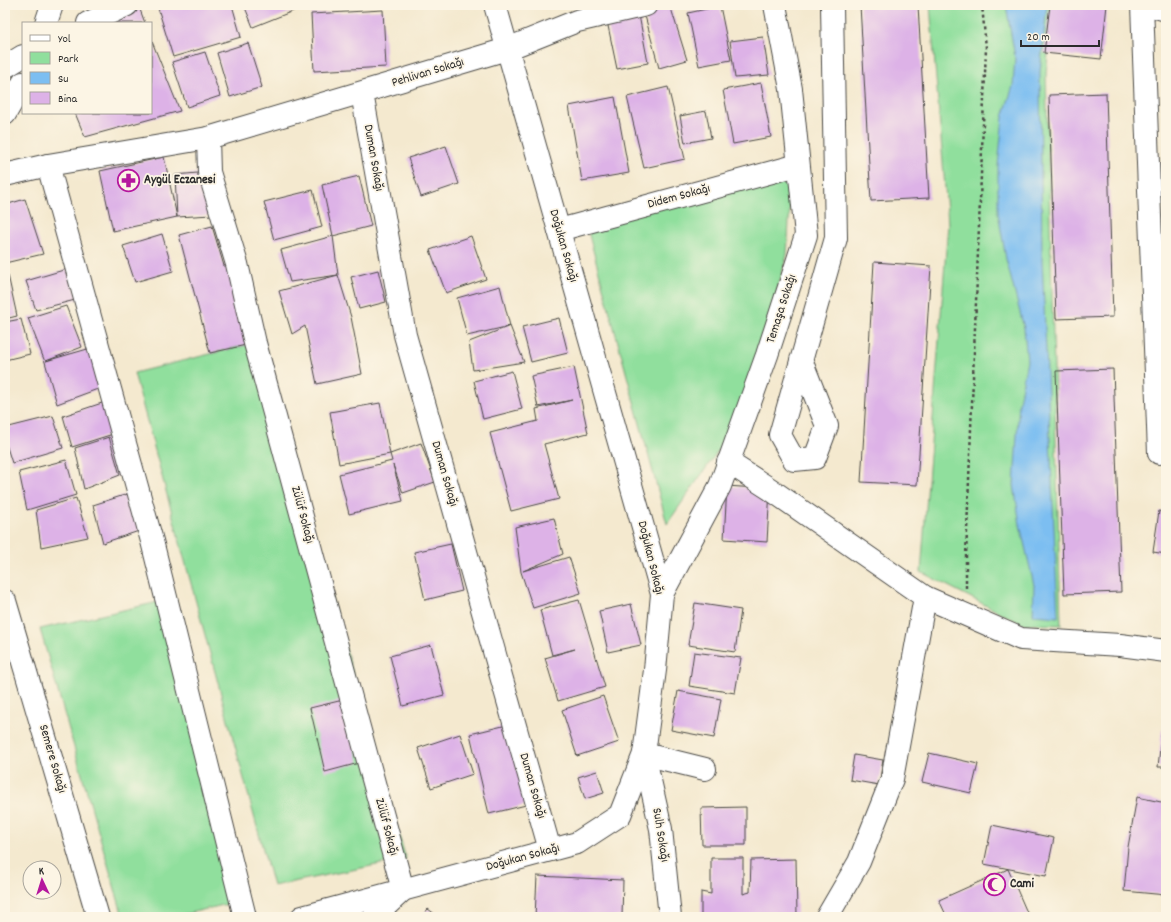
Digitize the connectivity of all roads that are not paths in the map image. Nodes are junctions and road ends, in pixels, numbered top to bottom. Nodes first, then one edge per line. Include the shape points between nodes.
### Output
1 (52, 5) edge
2 (127, 5) edge
3 (495, 5) edge
4 (646, 5) edge
5 (775, 5) edge
6 (832, 5) edge
7 (1142, 5) edge
8 (1148, 5) edge
9 (1166, 10) edge
10 (46, 22) edge
11 (90, 22) edge
12 (507, 49) junction
13 (22, 57) edge
14 (5, 67) edge
15 (22, 85) edge
16 (362, 93) junction
17 (5, 114) edge
18 (208, 138) junction
19 (48, 165) junction
20 (798, 165) junction
21 (5, 175) edge
22 (1149, 194) junction
23 (559, 230) junction
24 (1166, 249) edge
25 (801, 360) dead end
26 (1159, 452) dead end
27 (728, 462) junction
28 (662, 594) junction
29 (925, 598) junction
30 (5, 601) edge
31 (1166, 652) edge
32 (644, 754) junction
33 (705, 769) dead end
34 (550, 850) junction
35 (403, 890) junction
36 (98, 917) edge
37 (244, 917) edge
38 (302, 917) edge
39 (374, 917) edge
40 (670, 917) edge
41 (826, 917) edge

1 - 10 street
2 - 11 street
3 - 12 street, Doğukan Sokağı
4 - 12 street, Pehlivan Sokağı via 577,21
5 - 20 street, Temaşa Sokağı via 790,89
6 - 25 street via 836,238
7 - 22 street
8 - 9 street
12 - 16 street, Pehlivan Sokağı
12 - 23 street, Doğukan Sokağı
13 - 14 street
15 - 17 street
16 - 18 street, Pehlivan Sokağı
16 - 34 street, Duman Sokağı via 405,335
18 - 19 street, Pehlivan Sokağı
18 - 35 street, Zülüf Sokağı via 209,172 237,264 255,343
19 - 21 street
19 - 37 street via 152,541
20 - 23 street, Didem Sokağı
20 - 27 street, Temaşa Sokağı via 806,235 767,355
22 - 24 street
22 - 26 street
23 - 28 street, Doğukan Sokağı
27 - 28 street, Temaşa Sokağı via 720,486
27 - 29 street
28 - 32 street, Doğukan Sokağı
29 - 31 street via 1020,639 1120,645
29 - 41 street via 892,779 859,862
30 - 36 street, Semere Sokağı
32 - 33 street
32 - 34 street, Doğukan Sokağı via 620,815 577,843
32 - 40 street, Sulh Sokağı via 661,829
34 - 35 street, Doğukan Sokağı
35 - 38 street, Doğukan Sokağı
35 - 39 street

